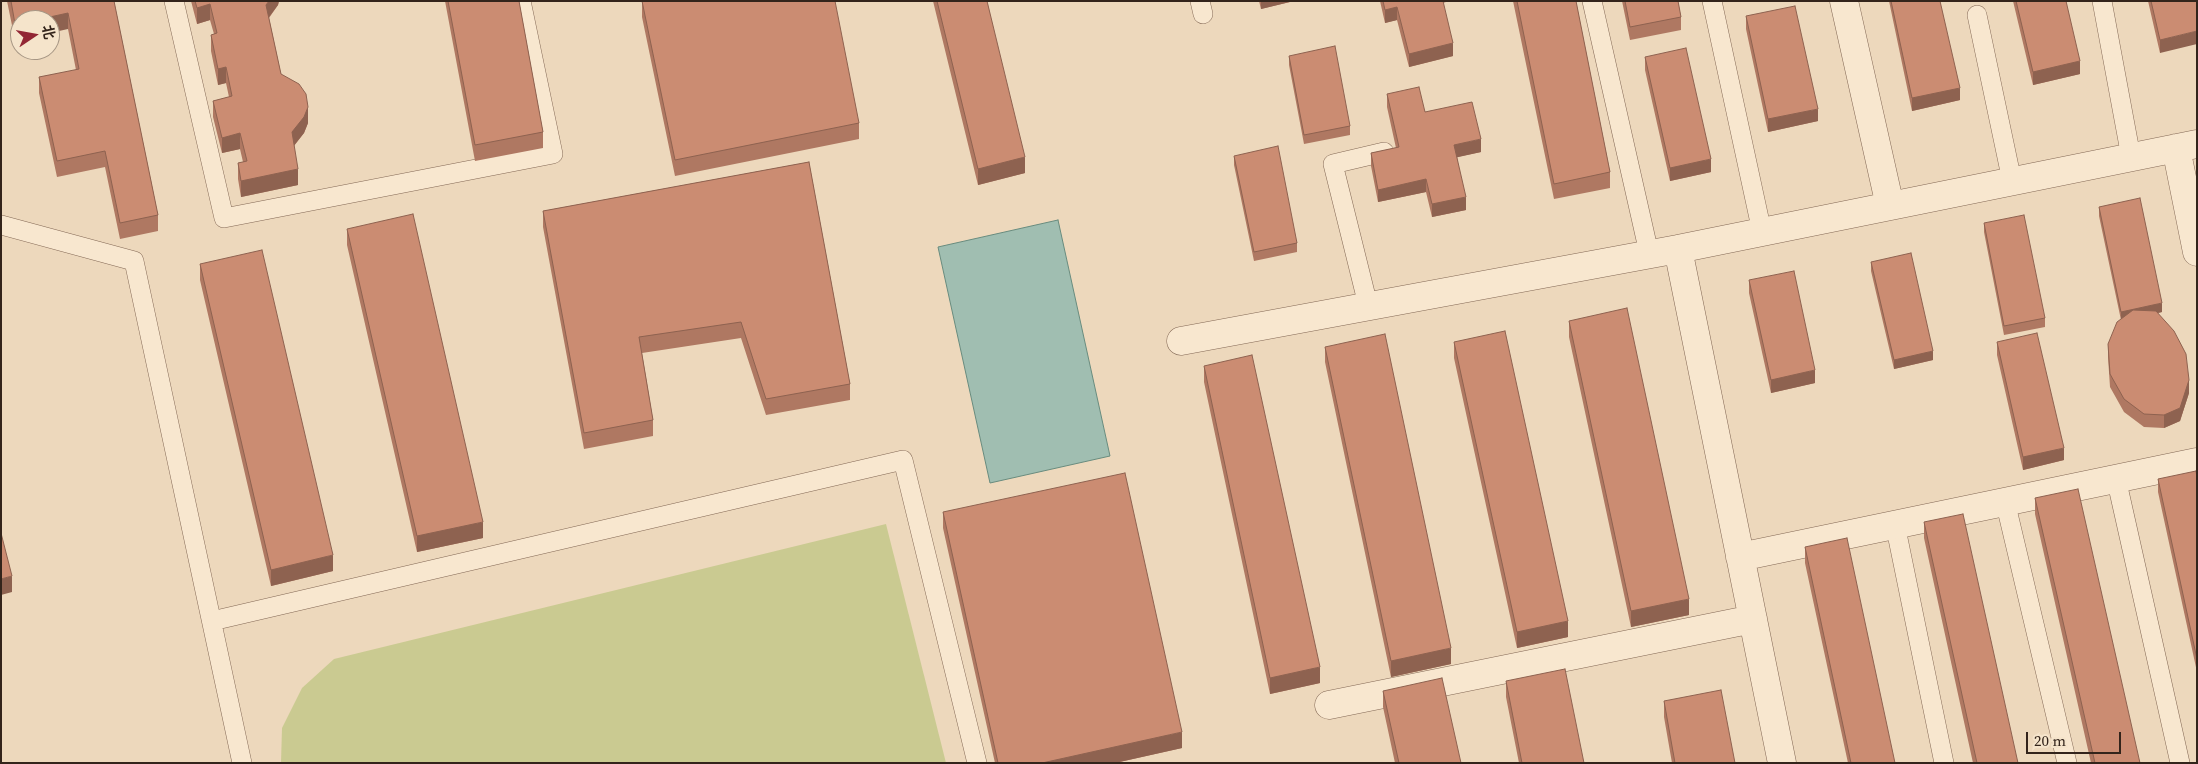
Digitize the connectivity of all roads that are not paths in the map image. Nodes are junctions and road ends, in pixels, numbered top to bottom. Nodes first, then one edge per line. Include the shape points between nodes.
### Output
1 (174, 1) edge
2 (521, 1) edge
3 (1592, 1) edge
4 (1712, 1) edge
5 (1844, 1) edge
6 (2102, 1) edge
7 (1977, 15) dead end
8 (2186, 146) edge
9 (1384, 152) edge
10 (2131, 157) junction
11 (2012, 182) junction
12 (1890, 206) junction
13 (1, 225) edge
14 (1762, 232) junction
15 (1678, 249) junction
16 (2197, 252) edge
17 (1649, 254) junction
18 (1368, 305) junction
19 (1181, 340) dead end
20 (2197, 462) edge
21 (2116, 478) junction
22 (2005, 501) junction
23 (1895, 524) junction
24 (1740, 557) junction
25 (1753, 619) junction
26 (212, 621) junction
27 (1329, 705) dead end
28 (242, 763) edge
29 (977, 763) edge
30 (1782, 763) edge
31 (1944, 763) edge
32 (2067, 763) edge
33 (2180, 763) edge

1 - 2 lane via 224,218 553,154
3 - 17 lane
4 - 14 lane
5 - 12 street
6 - 10 lane
7 - 11 lane
8 - 10 street
8 - 16 street
9 - 18 lane via 1333,164
10 - 11 street
11 - 12 street
12 - 14 street
13 - 26 lane via 134,261
14 - 15 street
15 - 17 street
15 - 24 street
17 - 18 street
18 - 19 street
20 - 21 street
21 - 22 street
21 - 33 lane
22 - 23 street
22 - 32 lane
23 - 24 street
23 - 31 lane
24 - 25 street
25 - 27 street
25 - 30 street
26 - 28 lane
26 - 29 lane via 903,460

